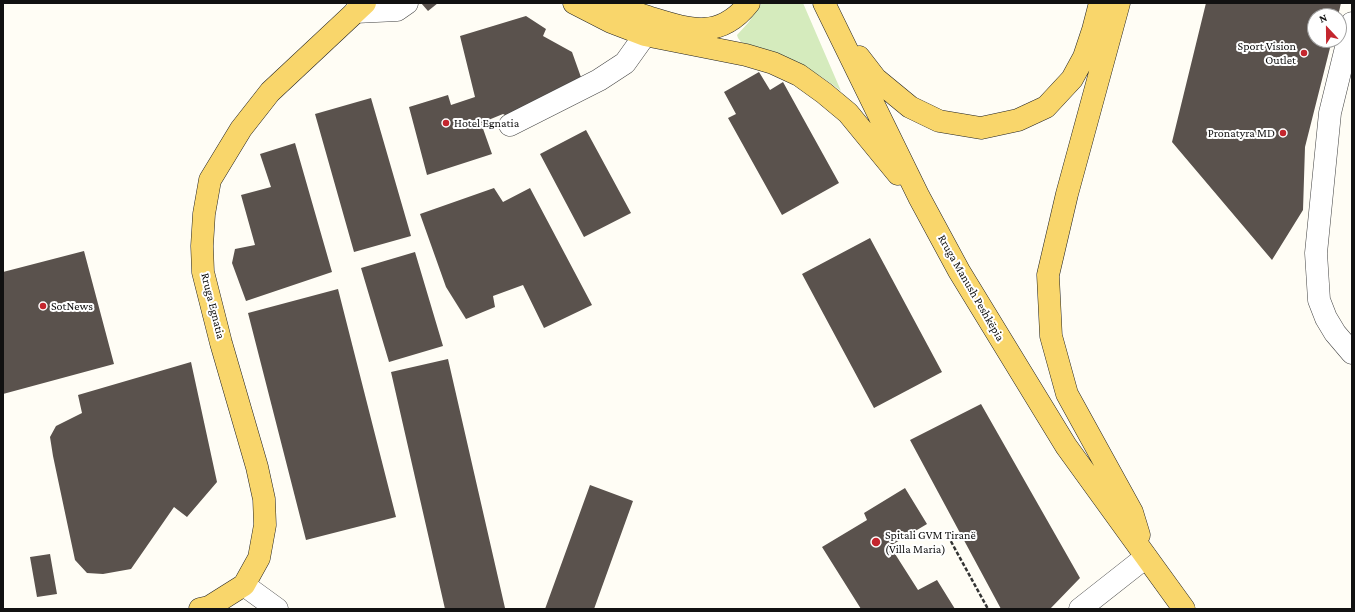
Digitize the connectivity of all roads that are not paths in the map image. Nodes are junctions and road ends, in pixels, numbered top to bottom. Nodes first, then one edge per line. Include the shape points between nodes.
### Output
1 (407, 3) edge
2 (574, 3) edge
3 (607, 3) edge
4 (749, 3) edge
5 (824, 3) edge
6 (1100, 3) edge
7 (1119, 3) edge
8 (360, 8) edge
9 (1352, 23) edge
10 (835, 26) junction
11 (644, 35) junction
12 (510, 125) dead end
13 (919, 197) junction
14 (1352, 353) edge
15 (1146, 557) junction
16 (244, 585) junction
17 (200, 609) edge
18 (277, 609) edge
19 (1080, 609) edge
20 (1184, 609) edge

1 - 8 street via 397,10
2 - 11 main road
3 - 4 main road via 684,28 702,29 718,27 732,20
5 - 10 main road, Rruga Manush Peshkëpia
6 - 10 main road via 1084,57 1067,85 1046,107 1018,120 981,128 940,121 910,107 876,79
7 - 15 main road via 1067,194 1048,275 1048,290 1051,336 1067,394 1132,512
8 - 16 main road, Rruga Egnatia via 270,92 241,129 210,180 204,214 203,272 264,499 265,525 259,558
9 - 14 street via 1330,112 1316,252 1319,300 1335,333
10 - 13 main road, Rruga Manush Peshkëpia
11 - 12 street via 625,62 599,80
11 - 13 main road via 746,54 799,75 848,113
13 - 15 main road, Rruga Manush Peshkëpia via 959,271 1066,446
15 - 19 street
15 - 20 main road, Rruga Manush Peshkëpia
16 - 17 main road, Rruga Egnatia via 209,607
16 - 18 street

